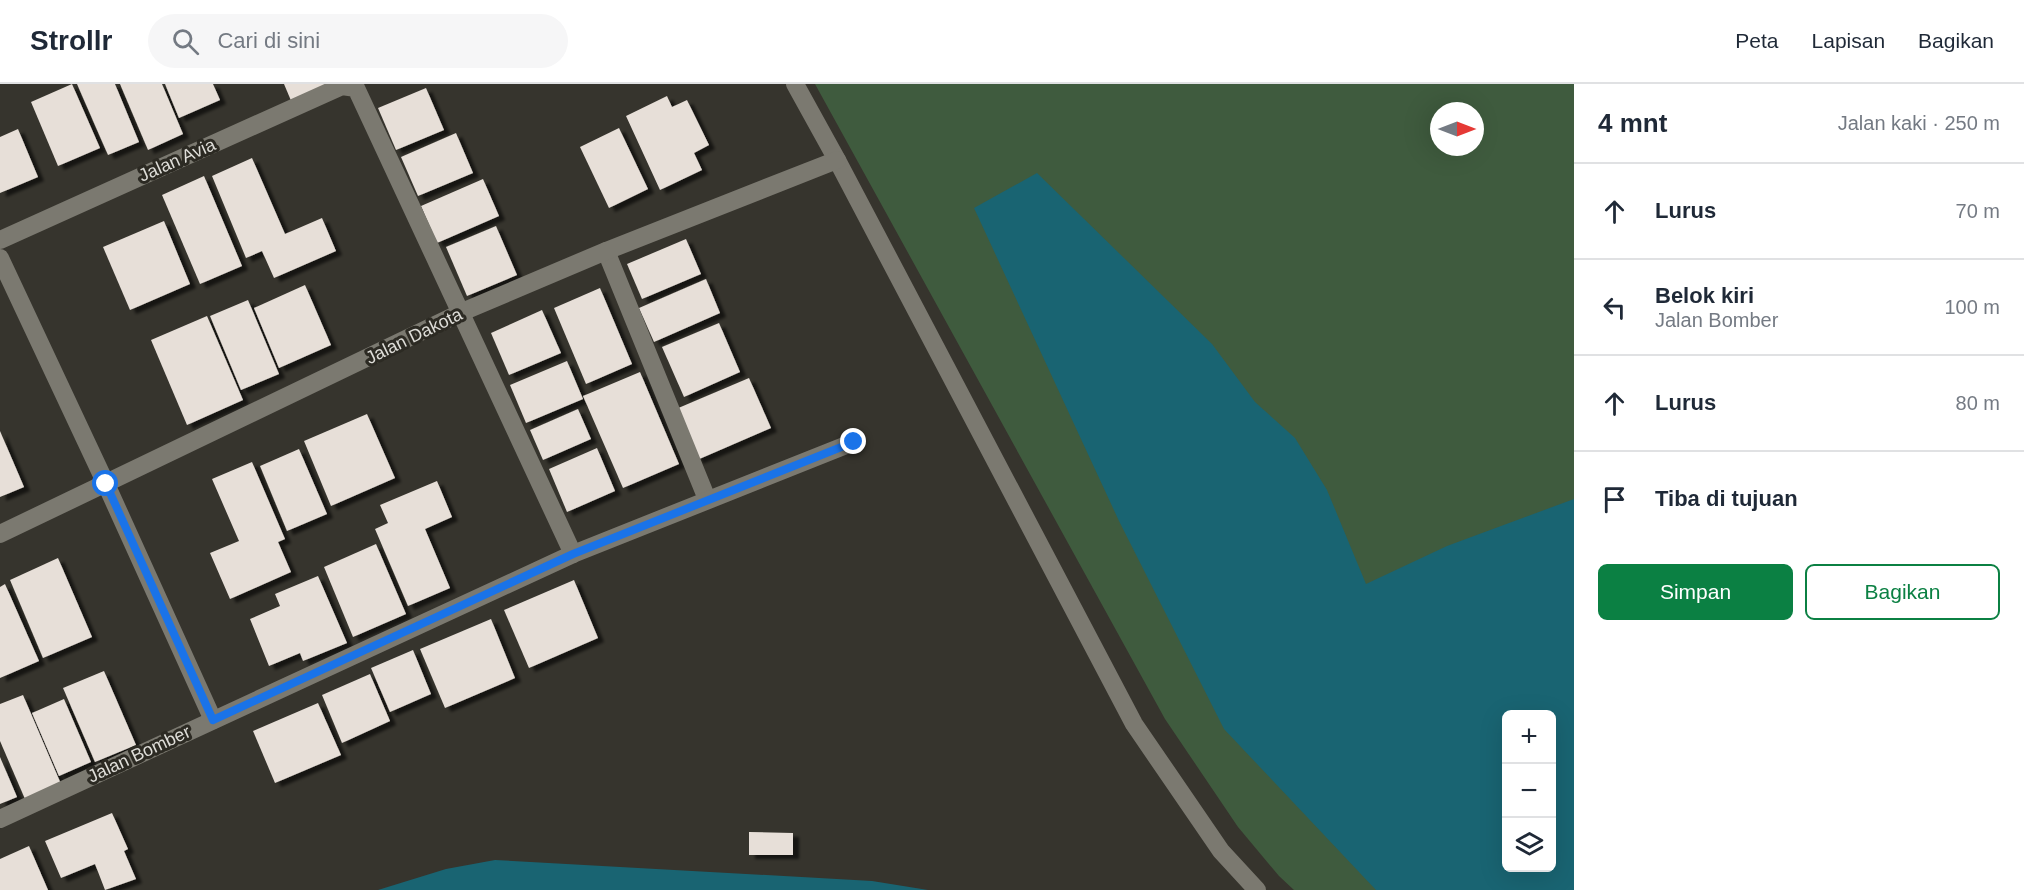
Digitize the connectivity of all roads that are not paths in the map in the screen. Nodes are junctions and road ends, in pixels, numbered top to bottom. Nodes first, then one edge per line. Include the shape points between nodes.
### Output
1 (795, 84) edge
2 (837, 160) junction
3 (0, 240) edge
4 (606, 251) junction
5 (0, 258) edge
6 (462, 312) junction
7 (854, 442) dead end
8 (106, 484) junction
9 (707, 499) junction
10 (0, 534) edge
11 (573, 554) junction
12 (213, 720) junction
13 (0, 819) edge
14 (1257, 890) edge

1 - 2 lane
2 - 4 lane, Jalan Dakota
2 - 14 lane via 1134,724 1221,851
3 - 6 lane, Jalan Avia via 342,86 356,88
4 - 6 lane, Jalan Dakota
4 - 9 lane
5 - 8 lane
6 - 8 lane, Jalan Dakota
6 - 11 lane
7 - 9 lane, Jalan Bomber
8 - 10 lane, Jalan Dakota
8 - 12 lane
9 - 11 lane, Jalan Bomber
11 - 12 lane, Jalan Bomber
12 - 13 lane, Jalan Bomber

